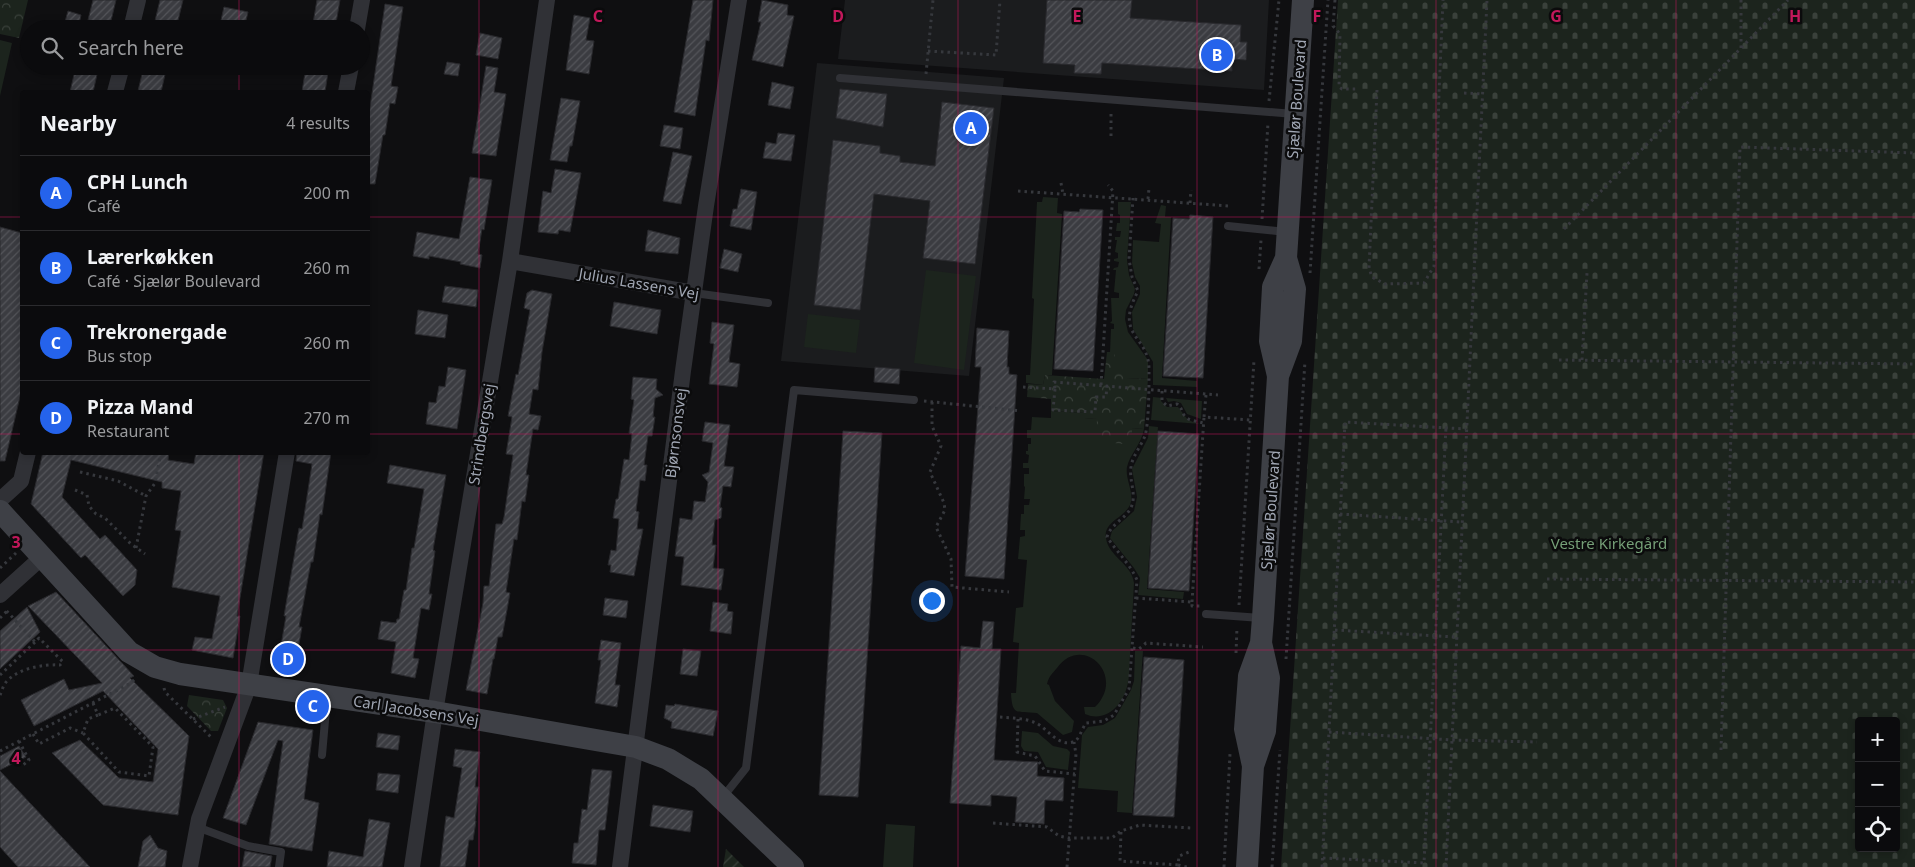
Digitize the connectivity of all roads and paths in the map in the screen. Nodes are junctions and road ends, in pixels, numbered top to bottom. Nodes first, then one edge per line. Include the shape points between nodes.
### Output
1 (138, 0) edge
2 (362, 0) edge
3 (547, 0) edge
4 (739, 0) edge
5 (933, 0) edge
6 (1000, 0) edge
7 (1279, 0) edge
8 (1303, 0) edge
9 (1328, 0) edge
10 (1335, 0) edge
11 (1444, 0) edge
12 (1487, 0) edge
13 (1741, 0) edge
14 (1788, 0) edge
15 (133, 20) edge
16 (359, 20) edge
17 (1741, 48) junction
18 (928, 51) junction
19 (120, 75) edge
20 (349, 75) edge
21 (840, 78) dead end
22 (925, 84) junction
23 (1359, 89) dead end
24 (116, 90) edge
25 (346, 90) edge
26 (1377, 90) dead end
27 (1464, 94) dead end
28 (1482, 94) junction
29 (1111, 99) junction
30 (1268, 112) junction
31 (1295, 114) junction
32 (1111, 136) dead end
33 (1915, 153) edge
34 (1061, 183) dead end
35 (1108, 185) dead end
36 (1149, 188) dead end
37 (1191, 190) dead end
38 (1018, 191) dead end
39 (1063, 194) junction
40 (1113, 197) junction
41 (1133, 198) junction
42 (1148, 199) junction
43 (1190, 203) junction
44 (1229, 206) dead end
45 (1228, 226) dead end
46 (1564, 229) dead end
47 (1262, 230) junction
48 (1288, 232) junction
49 (510, 261) junction
50 (1587, 273) dead end
51 (1259, 275) dead end
52 (1310, 276) dead end
53 (694, 293) junction
54 (768, 303) dead end
55 (1254, 351) dead end
56 (1305, 354) dead end
57 (1559, 360) dead end
58 (1582, 360) junction
59 (1733, 362) junction
60 (1915, 364) edge
61 (1101, 385) junction
62 (1107, 386) junction
63 (1023, 387) dead end
64 (1054, 389) junction
65 (1149, 389) junction
66 (1162, 391) junction
67 (1206, 394) junction
68 (1218, 395) dead end
69 (914, 400) joint
70 (932, 402) junction
71 (1021, 411) dead end
72 (1204, 417) junction
73 (1250, 420) junction
74 (1203, 423) junction
75 (1446, 427) junction
76 (1466, 429) junction
77 (27, 455) edge
78 (160, 455) edge
79 (286, 455) edge
80 (80, 472) dead end
81 (75, 490) dead end
82 (146, 496) junction
83 (0, 500) edge
84 (0, 511) edge
85 (1340, 514) junction
86 (1441, 520) junction
87 (1462, 522) junction
88 (136, 548) junction
89 (145, 554) dead end
90 (41, 558) junction
91 (1547, 579) dead end
92 (1726, 580) junction
93 (1915, 582) edge
94 (1009, 592) dead end
95 (0, 596) edge
96 (1136, 598) junction
97 (1192, 602) junction
98 (0, 603) edge
99 (1206, 610) joint
100 (1238, 616) junction
101 (1263, 618) junction
102 (1335, 630) junction
103 (1435, 636) junction
104 (1456, 637) junction
105 (35, 642) junction
106 (1203, 647) dead end
107 (1133, 648) junction
108 (1236, 654) dead end
109 (153, 666) junction
110 (1285, 666) dead end
111 (8, 668) junction
112 (14, 674) junction
113 (0, 675) edge
114 (246, 695) junction
115 (0, 696) edge
116 (327, 696) junction
117 (93, 703) junction
118 (436, 712) junction
119 (98, 715) junction
120 (1000, 716) dead end
121 (193, 719) junction
122 (1018, 719) junction
123 (83, 732) junction
124 (1329, 732) junction
125 (33, 734) junction
126 (1430, 738) junction
127 (1452, 740) junction
128 (19, 741) junction
129 (1074, 742) junction
130 (1537, 742) dead end
131 (1280, 743) dead end
132 (636, 747) junction
133 (225, 750) junction
134 (1230, 750) dead end
135 (1721, 750) dead end
136 (0, 751) edge
137 (322, 756) dead end
138 (22, 766) dead end
139 (1074, 774) junction
140 (722, 798) junction
141 (993, 823) dead end
142 (197, 827) junction
143 (1191, 828) dead end
144 (1121, 831) junction
145 (1069, 838) junction
146 (1189, 852) dead end
147 (1323, 858) junction
148 (1178, 865) junction
149 (190, 867) edge
150 (279, 867) edge
151 (412, 867) edge
152 (620, 867) edge
153 (793, 867) edge
154 (1067, 867) edge
155 (1187, 867) edge
156 (1224, 867) edge
157 (1247, 867) edge
158 (1272, 867) edge
159 (1322, 867) edge
160 (1446, 867) edge

1 - 15 street
2 - 16 street
3 - 49 street, Strindbergsvej
4 - 53 street, Bjørnsonsvej
5 - 18 path
6 - 18 path via 996,55
7 - 30 path
8 - 31 street, Sjælør Boulevard
9 - 52 path
10 - 23 path via 1333,26 1340,34 1339,87
11 - 26 path via 1434,266 1424,283 1385,284 1372,278 1369,268
12 - 28 path
13 - 17 path
14 - 17 path
17 - 46 path
18 - 22 path
19 - 24 street
20 - 25 street
21 - 22 lane
22 - 29 lane
27 - 28 path
28 - 76 path
29 - 30 lane
29 - 32 path
30 - 31 lane
30 - 47 path
31 - 48 street, Sjælør Boulevard
33 - 59 path via 1740,147
34 - 39 path
35 - 40 path
36 - 42 path
37 - 43 path
38 - 39 path
39 - 40 path
40 - 41 path
40 - 61 path
41 - 42 path
41 - 65 path via 1129,258 1138,291 1128,317 1150,360
42 - 43 path
43 - 44 path
45 - 47 lane
47 - 48 lane
47 - 51 path
48 - 101 street, Sjælør Boulevard via 1286,258 1274,288 1270,341 1278,376
49 - 53 street, Julius Lassens Vej
49 - 118 street, Strindbergsvej
50 - 58 path
53 - 54 lane, Julius Lassens Vej
53 - 132 street, Bjørnsonsvej
55 - 73 path
56 - 110 path
57 - 58 path
58 - 59 path
59 - 60 path
59 - 92 path
61 - 62 path
61 - 64 path via 1054,382
62 - 64 path via 1106,398 1096,398 1095,412 1053,410
62 - 65 path
63 - 64 path
65 - 66 path
65 - 96 path via 1145,434 1131,465 1132,507 1110,530 1107,538 1132,568 1137,580
66 - 67 path
66 - 74 path via 1162,401 1167,406 1177,404 1189,420
67 - 68 path
67 - 72 path
69 - 70 path
69 - 140 lane via 794,390 746,768
70 - 71 path
70 - 94 path via 932,426 941,446 930,472 944,503 945,510 936,527 950,559 952,587
72 - 73 path
72 - 74 path
73 - 100 path
74 - 97 path
75 - 76 path
75 - 85 path via 1345,422
75 - 86 path
76 - 87 path
77 - 83 street via 21,481
78 - 82 path via 155,484
79 - 114 street
80 - 82 path via 118,481
81 - 88 path via 87,495 89,506 96,514 105,518
82 - 88 path
84 - 90 street, Carl Jacobsens Vej
85 - 86 path
85 - 102 path
86 - 87 path
86 - 103 path
87 - 104 path
88 - 89 path
90 - 95 street
90 - 109 street, Carl Jacobsens Vej via 129,652
91 - 92 path
92 - 93 path
92 - 135 path
96 - 97 path
96 - 107 path
97 - 99 path via 1192,606
98 - 105 path
99 - 100 lane
100 - 101 lane
100 - 108 path
101 - 157 street, Sjælør Boulevard via 1261,643 1249,676 1245,729 1253,766
102 - 103 path
102 - 124 path
103 - 104 path
103 - 126 path
104 - 127 path
105 - 111 path
105 - 112 path via 39,638 63,662
106 - 107 path via 1146,643 1139,649
107 - 129 path via 1129,689 1114,715 1104,721 1086,723
109 - 114 street, Carl Jacobsens Vej
109 - 117 path via 131,683
109 - 121 path via 165,692
111 - 112 path
111 - 113 path
112 - 115 path via 5,682
114 - 116 street, Carl Jacobsens Vej
114 - 121 path
114 - 133 street
116 - 118 street, Carl Jacobsens Vej
116 - 137 lane
117 - 119 path
117 - 125 path
118 - 132 street, Carl Jacobsens Vej
118 - 151 street, Strindbergsvej
119 - 123 path via 88,719
119 - 123 path via 115,708 153,747 149,776 119,772
120 - 122 path
121 - 133 path
122 - 129 path via 1037,723 1057,739
122 - 139 path via 1017,752 1035,756 1045,771
123 - 125 path via 70,728 39,744
124 - 126 path
124 - 147 path
125 - 128 path
126 - 127 path
126 - 147 path via 1424,863
127 - 130 path
127 - 160 path
128 - 136 path
128 - 138 path via 29,760
129 - 139 path
131 - 158 path
132 - 140 street, Carl Jacobsens Vej via 668,758 701,779
132 - 152 street, Bjørnsonsvej
133 - 142 street
134 - 156 path
139 - 145 path
140 - 153 street, Carl Jacobsens Vej
141 - 145 path via 1047,827 1059,836
142 - 149 street
142 - 150 lane via 248,846 280,852
143 - 144 path via 1140,825
144 - 145 path via 1112,838
144 - 148 path via 1120,861
145 - 154 path
146 - 148 path via 1179,856
147 - 159 path
148 - 155 path

